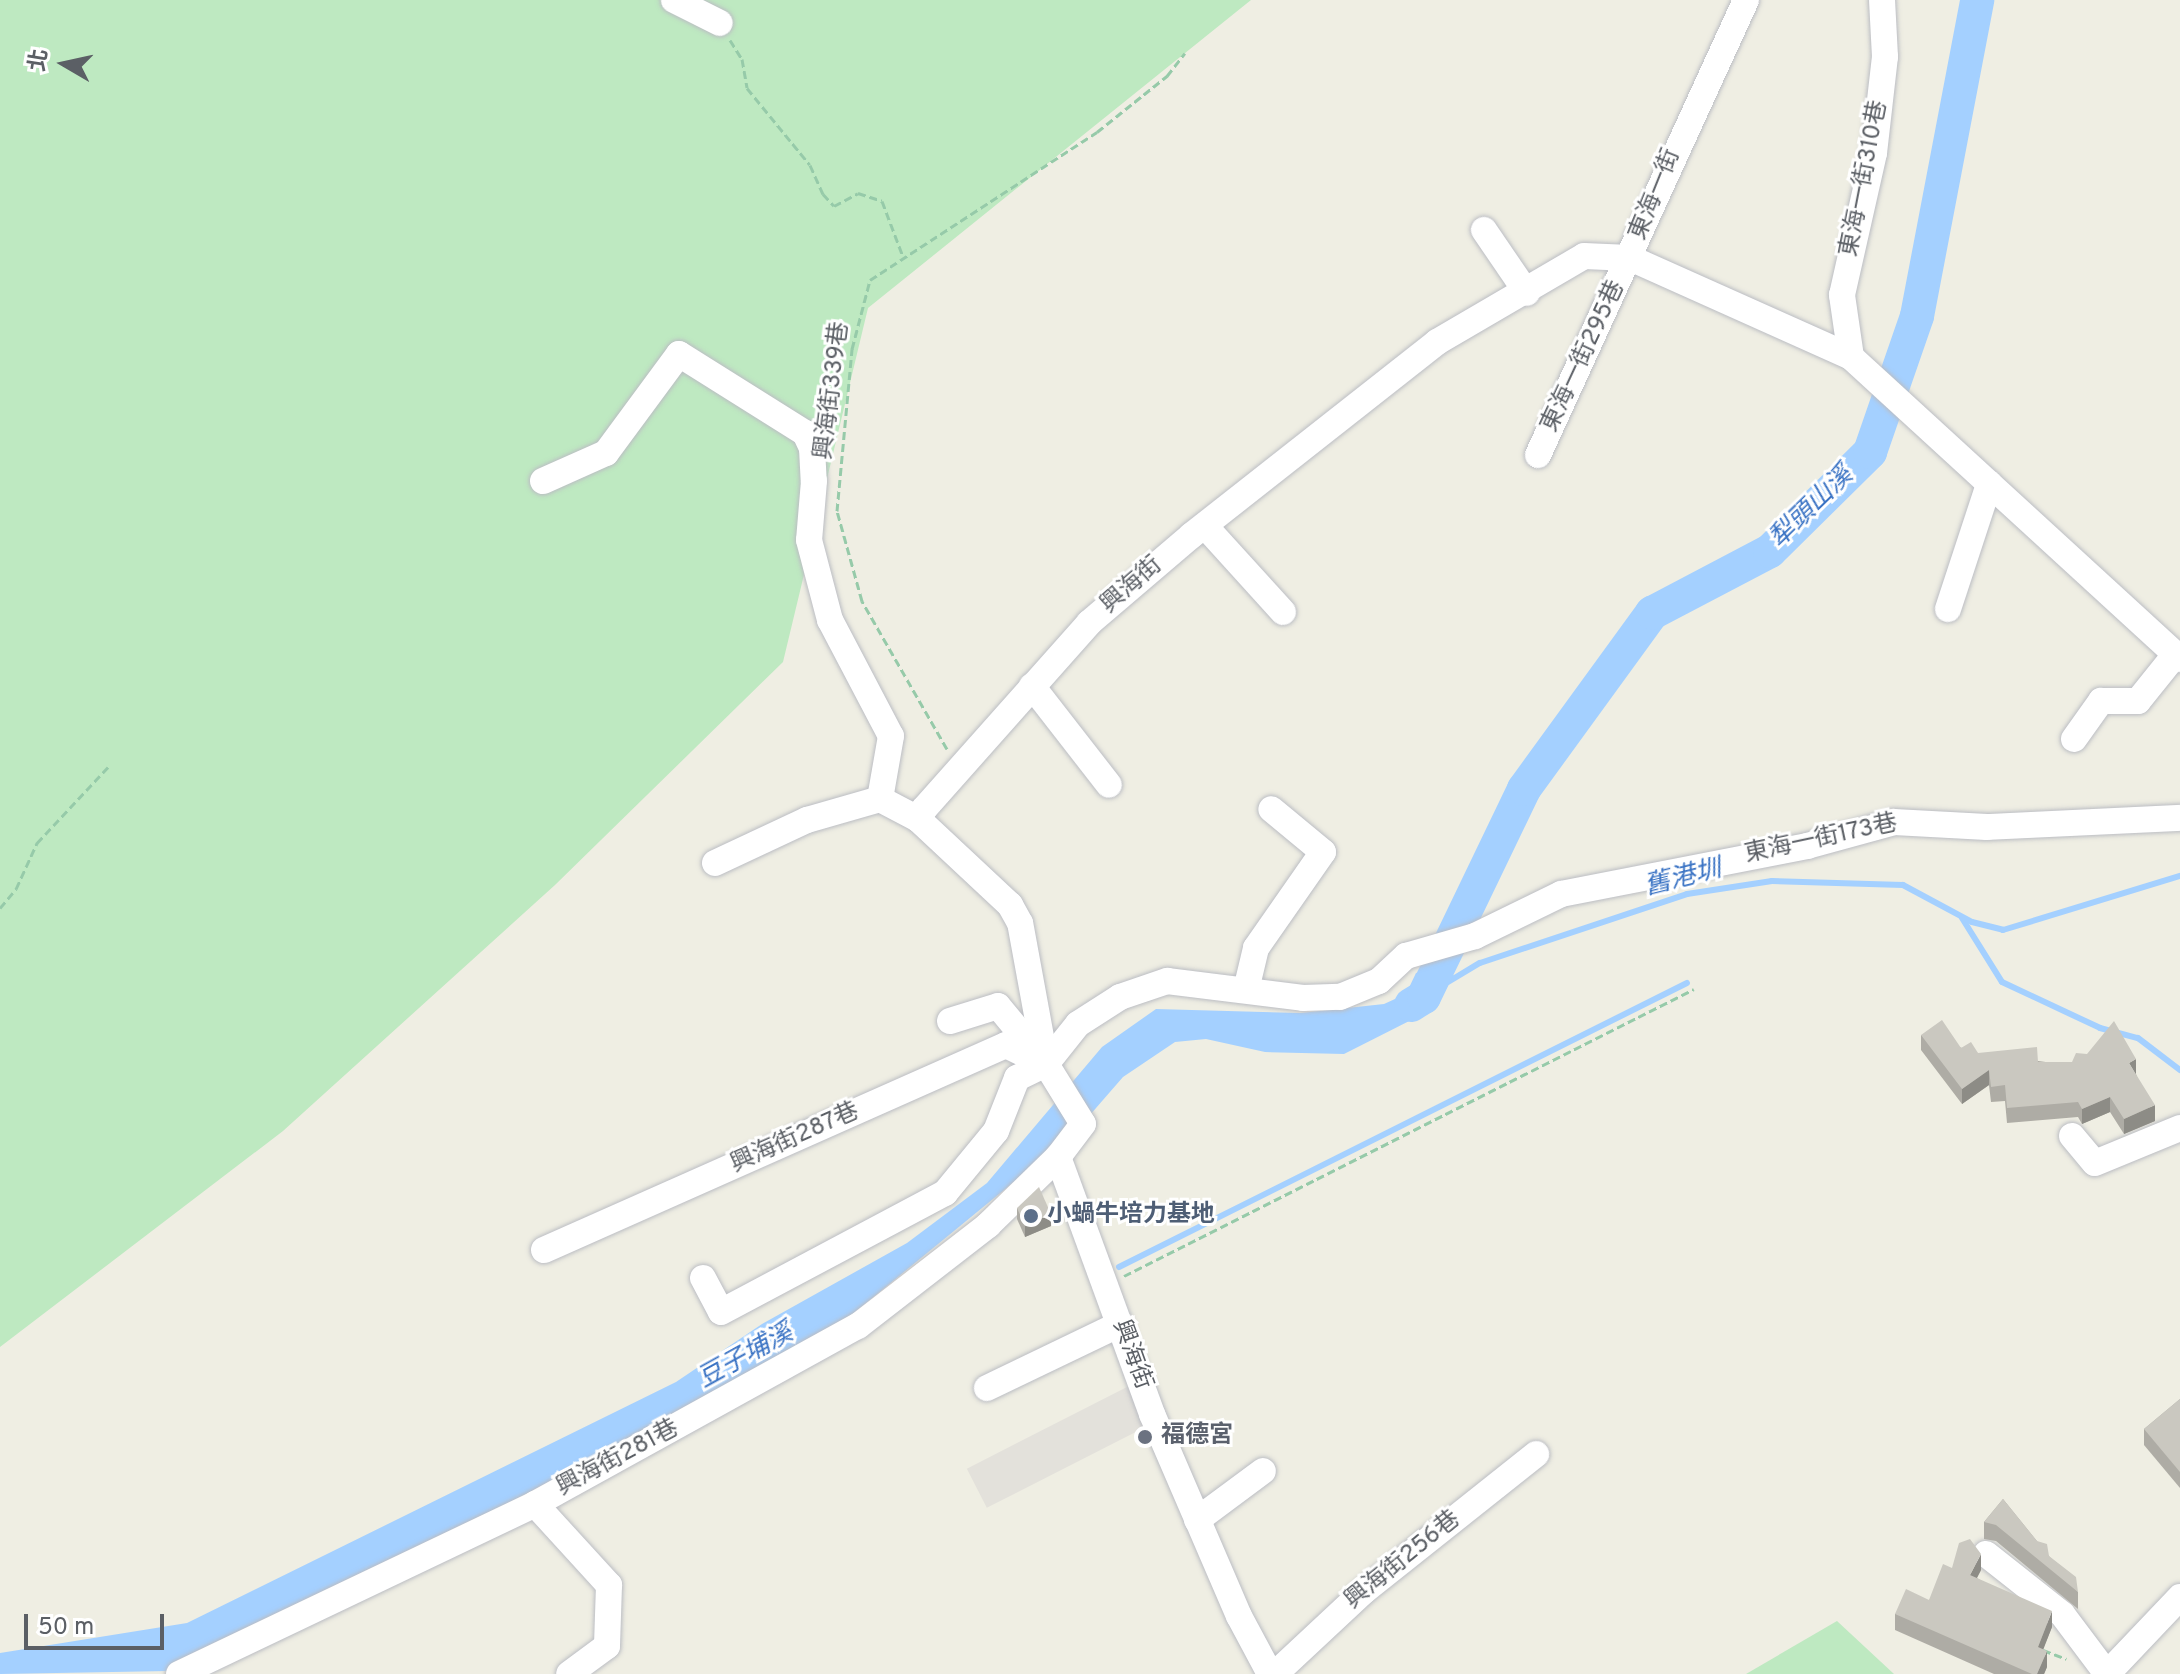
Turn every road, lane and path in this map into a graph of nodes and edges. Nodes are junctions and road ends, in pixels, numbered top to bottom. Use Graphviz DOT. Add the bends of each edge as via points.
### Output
graph roads {
  1 [pos="674,0"];
  2 [pos="1746,0"];
  3 [pos="1882,0"];
  4 [pos="720,23"];
  5 [pos="1185,53"];
  6 [pos="1484,230"];
  7 [pos="902,256"];
  8 [pos="1630,258"];
  9 [pos="1527,293"];
  10 [pos="1851,357"];
  11 [pos="1538,455"];
  12 [pos="543,481"];
  13 [pos="1989,484"];
  14 [pos="1205,526"];
  15 [pos="1948,609"];
  16 [pos="1283,612"];
  17 [pos="2178,657"];
  18 [pos="1032,686"];
  19 [pos="2074,739"];
  20 [pos="108,767"];
  21 [pos="959,773"];
  22 [pos="1109,785"];
  23 [pos="880,799"];
  24 [pos="1271,809"];
  25 [pos="2180,818"];
  26 [pos="918,819"];
  27 [pos="715,863"];
  28 [pos="0,908"];
  29 [pos="1694,989"];
  30 [pos="1246,990"];
  31 [pos="950,1021"];
  32 [pos="1046,1064"];
  33 [pos="2180,1128"];
  34 [pos="2072,1136"];
  35 [pos="1058,1157"];
  36 [pos="544,1250"];
  37 [pos="703,1278"];
  38 [pos="1106,1285"];
  39 [pos="1120,1324"];
  40 [pos="987,1388"];
  41 [pos="1536,1454"];
  42 [pos="1263,1471"];
  43 [pos="535,1504"];
  44 [pos="1197,1520"];
  45 [pos="1986,1554"];
  46 [pos="2180,1597"];
  47 [pos="2037,1648"];
  48 [pos="179,1674"];
  49 [pos="569,1674"];
  50 [pos="1272,1674"];
  51 [pos="2107,1674"];
  1 -- 4 [label="street"];
  2 -- 8 [label="street, 東海一街" via="1670,159"];
  3 -- 10 [label="street, 東海一街310巷" via="1885,57 1874,153 1842,295"];
  4 -- 7 [label="path" via="742,59 747,88 810,165 823,194 834,206 858,193 882,201"];
  5 -- 7 [label="path, 興海街339巷" via="1167,76 1097,132"];
  6 -- 9 [label="street"];
  7 -- 21 [label="path, 興海街339巷" via="870,280 852,349 837,511 862,601"];
  8 -- 9 [label="street, 興海街" via="1584,256"];
  8 -- 10 [label="street, 東海一街"];
  8 -- 11 [label="street, 東海一街295巷"];
  9 -- 14 [label="street, 興海街" via="1437,342"];
  10 -- 13 [label="street, 東海一街"];
  12 -- 23 [label="street" via="606,453 679,354 805,433 812,448 814,481 809,540 830,620 891,736"];
  13 -- 15 [label="street"];
  13 -- 17 [label="street"];
  14 -- 16 [label="street"];
  14 -- 18 [label="street, 興海街" via="1089,623"];
  17 -- 19 [label="street" via="2138,701 2101,701"];
  18 -- 21 [label="street, 興海街"];
  18 -- 22 [label="street"];
  20 -- 28 [label="path" via="37,843 16,889"];
  21 -- 26 [label="street, 興海街"];
  23 -- 26 [label="street"];
  23 -- 27 [label="street" via="807,820"];
  24 -- 30 [label="street" via="1323,852 1256,948"];
  25 -- 30 [label="street, 東海一街173巷" via="1987,827 1894,822 1807,846 1561,894 1475,936 1406,956 1379,981 1340,997"];
  26 -- 32 [label="street" via="1010,905 1020,923"];
  29 -- 38 [label="path"];
  30 -- 32 [label="street" via="1167,981 1120,997 1078,1024"];
  31 -- 32 [label="street" via="998,1006"];
  32 -- 35 [label="street" via="1083,1124"];
  32 -- 36 [label="street, 興海街287巷" via="1006,1045"];
  32 -- 37 [label="street" via="1010,1087 1007,1111 996,1131 945,1193 721,1312"];
  33 -- 34 [label="street" via="2095,1163"];
  35 -- 38 [label="street, 興海街"];
  35 -- 43 [label="street, 興海街281巷" via="988,1225 858,1326"];
  38 -- 39 [label="street, 興海街"];
  39 -- 40 [label="street"];
  39 -- 44 [label="street, 興海街"];
  41 -- 50 [label="street, 興海街256巷" via="1364,1591"];
  42 -- 44 [label="street"];
  43 -- 48 [label="street, 興海街281巷"];
  43 -- 49 [label="street" via="609,1585 607,1646"];
  44 -- 50 [label="street, 興海街"];
  45 -- 51 [label="street" via="2062,1614"];
  46 -- 51 [label="street"];
  47 -- 51 [label="path"];
}
